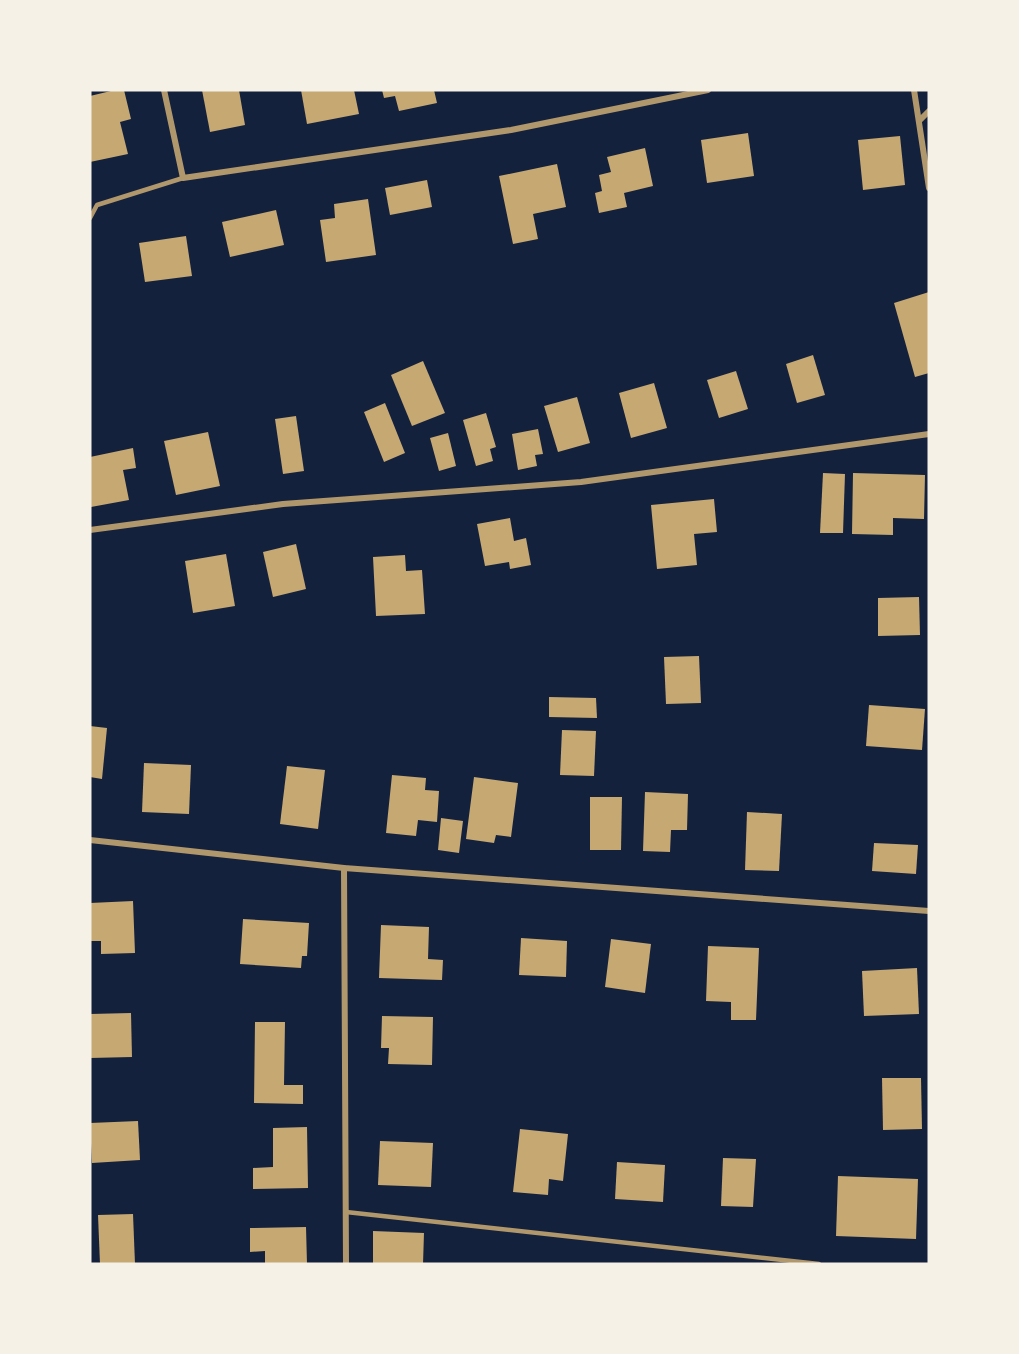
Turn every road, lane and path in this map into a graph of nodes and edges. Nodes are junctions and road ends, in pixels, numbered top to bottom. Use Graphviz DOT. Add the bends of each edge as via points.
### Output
graph roads {
  1 [pos="164,90"];
  2 [pos="708,90"];
  3 [pos="914,90"];
  4 [pos="929,111"];
  5 [pos="920,120"];
  6 [pos="183,178"];
  7 [pos="929,188"];
  8 [pos="90,218"];
  9 [pos="929,434"];
  10 [pos="90,530"];
  11 [pos="90,840"];
  12 [pos="344,868"];
  13 [pos="929,911"];
  14 [pos="346,1212"];
  15 [pos="346,1264"];
  16 [pos="819,1264"];
  1 -- 6 [label="street"];
  2 -- 6 [label="street" via="511,130"];
  3 -- 5 [label="street"];
  4 -- 5 [label="street"];
  5 -- 7 [label="street"];
  6 -- 8 [label="lane" via="97,205"];
  9 -- 10 [label="street" via="581,482 282,504"];
  11 -- 12 [label="street"];
  12 -- 13 [label="street"];
  12 -- 14 [label="street"];
  14 -- 15 [label="street"];
  14 -- 16 [label="lane"];
}
